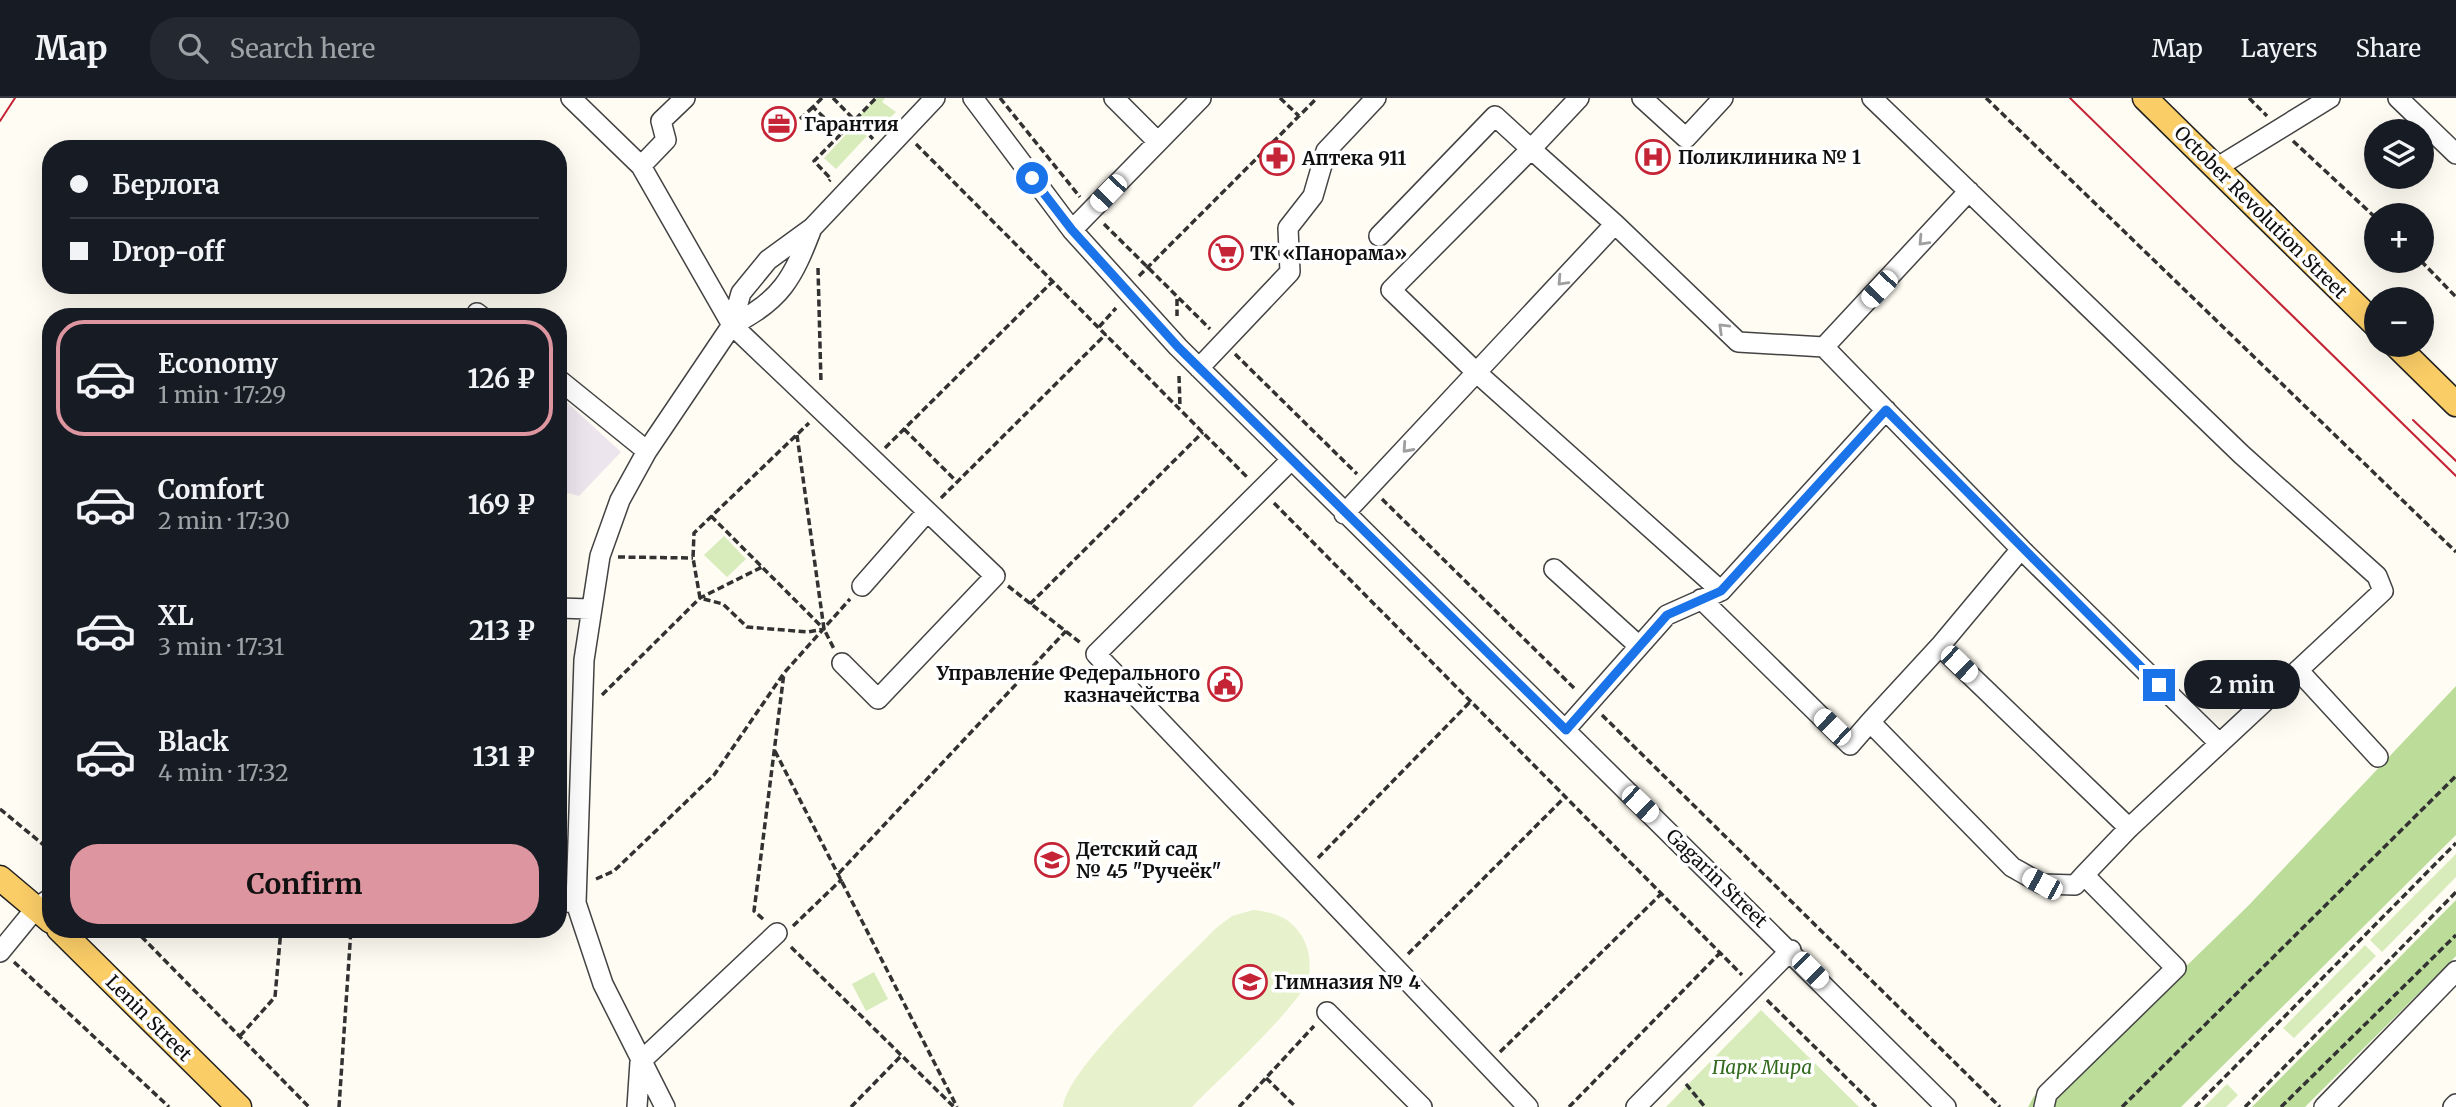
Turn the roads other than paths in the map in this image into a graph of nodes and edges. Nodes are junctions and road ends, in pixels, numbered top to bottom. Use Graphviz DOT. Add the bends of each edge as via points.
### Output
graph roads {
  1 [pos="571,98"];
  2 [pos="685,98"];
  3 [pos="935,98"];
  4 [pos="973,98"];
  5 [pos="1114,98"];
  6 [pos="1201,98"];
  7 [pos="1376,98"];
  8 [pos="1579,98"];
  9 [pos="1642,98"];
  10 [pos="1723,98"];
  11 [pos="1872,98"];
  12 [pos="2145,98"];
  13 [pos="2330,98"];
  14 [pos="2398,98"];
  15 [pos="1158,142"];
  16 [pos="1531,149"];
  17 [pos="2456,155"];
  18 [pos="641,166"];
  19 [pos="2216,168"];
  20 [pos="1969,191"];
  21 [pos="1615,224"];
  22 [pos="812,229"];
  23 [pos="1072,230"];
  24 [pos="1379,236"];
  25 [pos="2364,314"];
  26 [pos="732,325"];
  27 [pos="1824,347"];
  28 [pos="2408,357"];
  29 [pos="1199,368"];
  30 [pos="1477,373"];
  31 [pos="567,386"];
  32 [pos="2456,404"];
  33 [pos="1886,410"];
  34 [pos="647,452"];
  35 [pos="1290,461"];
  36 [pos="927,512"];
  37 [pos="1344,514"];
  38 [pos="2021,549"];
  39 [pos="1554,569"];
  40 [pos="862,586"];
  41 [pos="1721,591"];
  42 [pos="1701,599"];
  43 [pos="567,608"];
  44 [pos="590,609"];
  45 [pos="1639,646"];
  46 [pos="1940,646"];
  47 [pos="842,663"];
  48 [pos="2298,670"];
  49 [pos="1870,722"];
  50 [pos="1566,730"];
  51 [pos="2219,743"];
  52 [pos="2378,757"];
  53 [pos="2129,828"];
  54 [pos="2084,875"];
  55 [pos="0,878"];
  56 [pos="570,897"];
  57 [pos="42,906"];
  58 [pos="42,913"];
  59 [pos="779,935"];
  60 [pos="69,938"];
  61 [pos="1791,950"];
  62 [pos="1,951"];
  63 [pos="2456,971"];
  64 [pos="1327,1012"];
  65 [pos="640,1062"];
  66 [pos="239,1107"];
  67 [pos="637,1107"];
  68 [pos="665,1107"];
  69 [pos="1422,1107"];
  70 [pos="1528,1107"];
  71 [pos="1636,1107"];
  72 [pos="1946,1107"];
  73 [pos="2044,1107"];
  74 [pos="2324,1107"];
  1 -- 18 [label="street"];
  2 -- 18 [label="street" via="661,121 666,140"];
  3 -- 22 [label="street"];
  4 -- 23 [label="street, Gagarin Street"];
  5 -- 15 [label="street"];
  6 -- 15 [label="street"];
  7 -- 29 [label="street" via="1325,151 1313,196 1288,228 1290,272"];
  8 -- 16 [label="street"];
  9 -- 10 [label="street" via="1686,138"];
  11 -- 20 [label="street"];
  12 -- 19 [label="main road, October Revolution Street"];
  13 -- 19 [label="street"];
  14 -- 17 [label="street"];
  15 -- 23 [label="street"];
  16 -- 21 [label="street"];
  16 -- 24 [label="street" via="1495,116"];
  16 -- 30 [label="street" via="1391,290"];
  18 -- 26 [label="street"];
  19 -- 25 [label="main road, October Revolution Street"];
  20 -- 27 [label="street, one-way"];
  20 -- 48 [label="street" via="2241,454 2378,576 2384,591"];
  27 -- 21 [label="street, one-way" via="1738,342"];
  21 -- 30 [label="street, one-way"];
  22 -- 26 [label="street" via="768,260 754,276 741,293"];
  22 -- 26 [label="street" via="795,272 762,310"];
  23 -- 29 [label="street, Gagarin Street"];
  26 -- 34 [label="street"];
  26 -- 36 [label="street"];
  27 -- 33 [label="street"];
  28 -- 32 [label="main road"];
  29 -- 35 [label="street, Gagarin Street"];
  30 -- 37 [label="street, one-way"];
  30 -- 41 [label="street"];
  31 -- 34 [label="street"];
  33 -- 38 [label="street"];
  33 -- 41 [label="street"];
  34 -- 44 [label="street" via="620,500 600,556"];
  35 -- 37 [label="street, Gagarin Street"];
  35 -- 70 [label="street" via="1096,654"];
  36 -- 40 [label="street"];
  36 -- 47 [label="street" via="995,576 878,699"];
  37 -- 50 [label="street, Gagarin Street"];
  38 -- 46 [label="street"];
  38 -- 51 [label="street"];
  39 -- 45 [label="street"];
  41 -- 42 [label="street"];
  42 -- 45 [label="street" via="1667,615"];
  42 -- 49 [label="street" via="1850,745"];
  43 -- 44 [label="street"];
  44 -- 56 [label="street"];
  45 -- 50 [label="street"];
  46 -- 49 [label="street"];
  46 -- 53 [label="street"];
  48 -- 51 [label="street"];
  48 -- 52 [label="street"];
  49 -- 54 [label="street" via="2012,867 2042,884 2075,885"];
  50 -- 61 [label="street, Gagarin Street"];
  51 -- 53 [label="street"];
  53 -- 54 [label="street"];
  54 -- 73 [label="street" via="2176,968 2047,1094"];
  55 -- 57 [label="main road"];
  56 -- 65 [label="street" via="603,984"];
  58 -- 62 [label="street"];
  59 -- 65 [label="street"];
  60 -- 66 [label="main road, Lenin Street"];
  61 -- 71 [label="street" via="1760,993"];
  61 -- 72 [label="street, Gagarin Street"];
  63 -- 74 [label="street"];
  64 -- 69 [label="street"];
  65 -- 67 [label="street"];
  65 -- 68 [label="street"];
}
